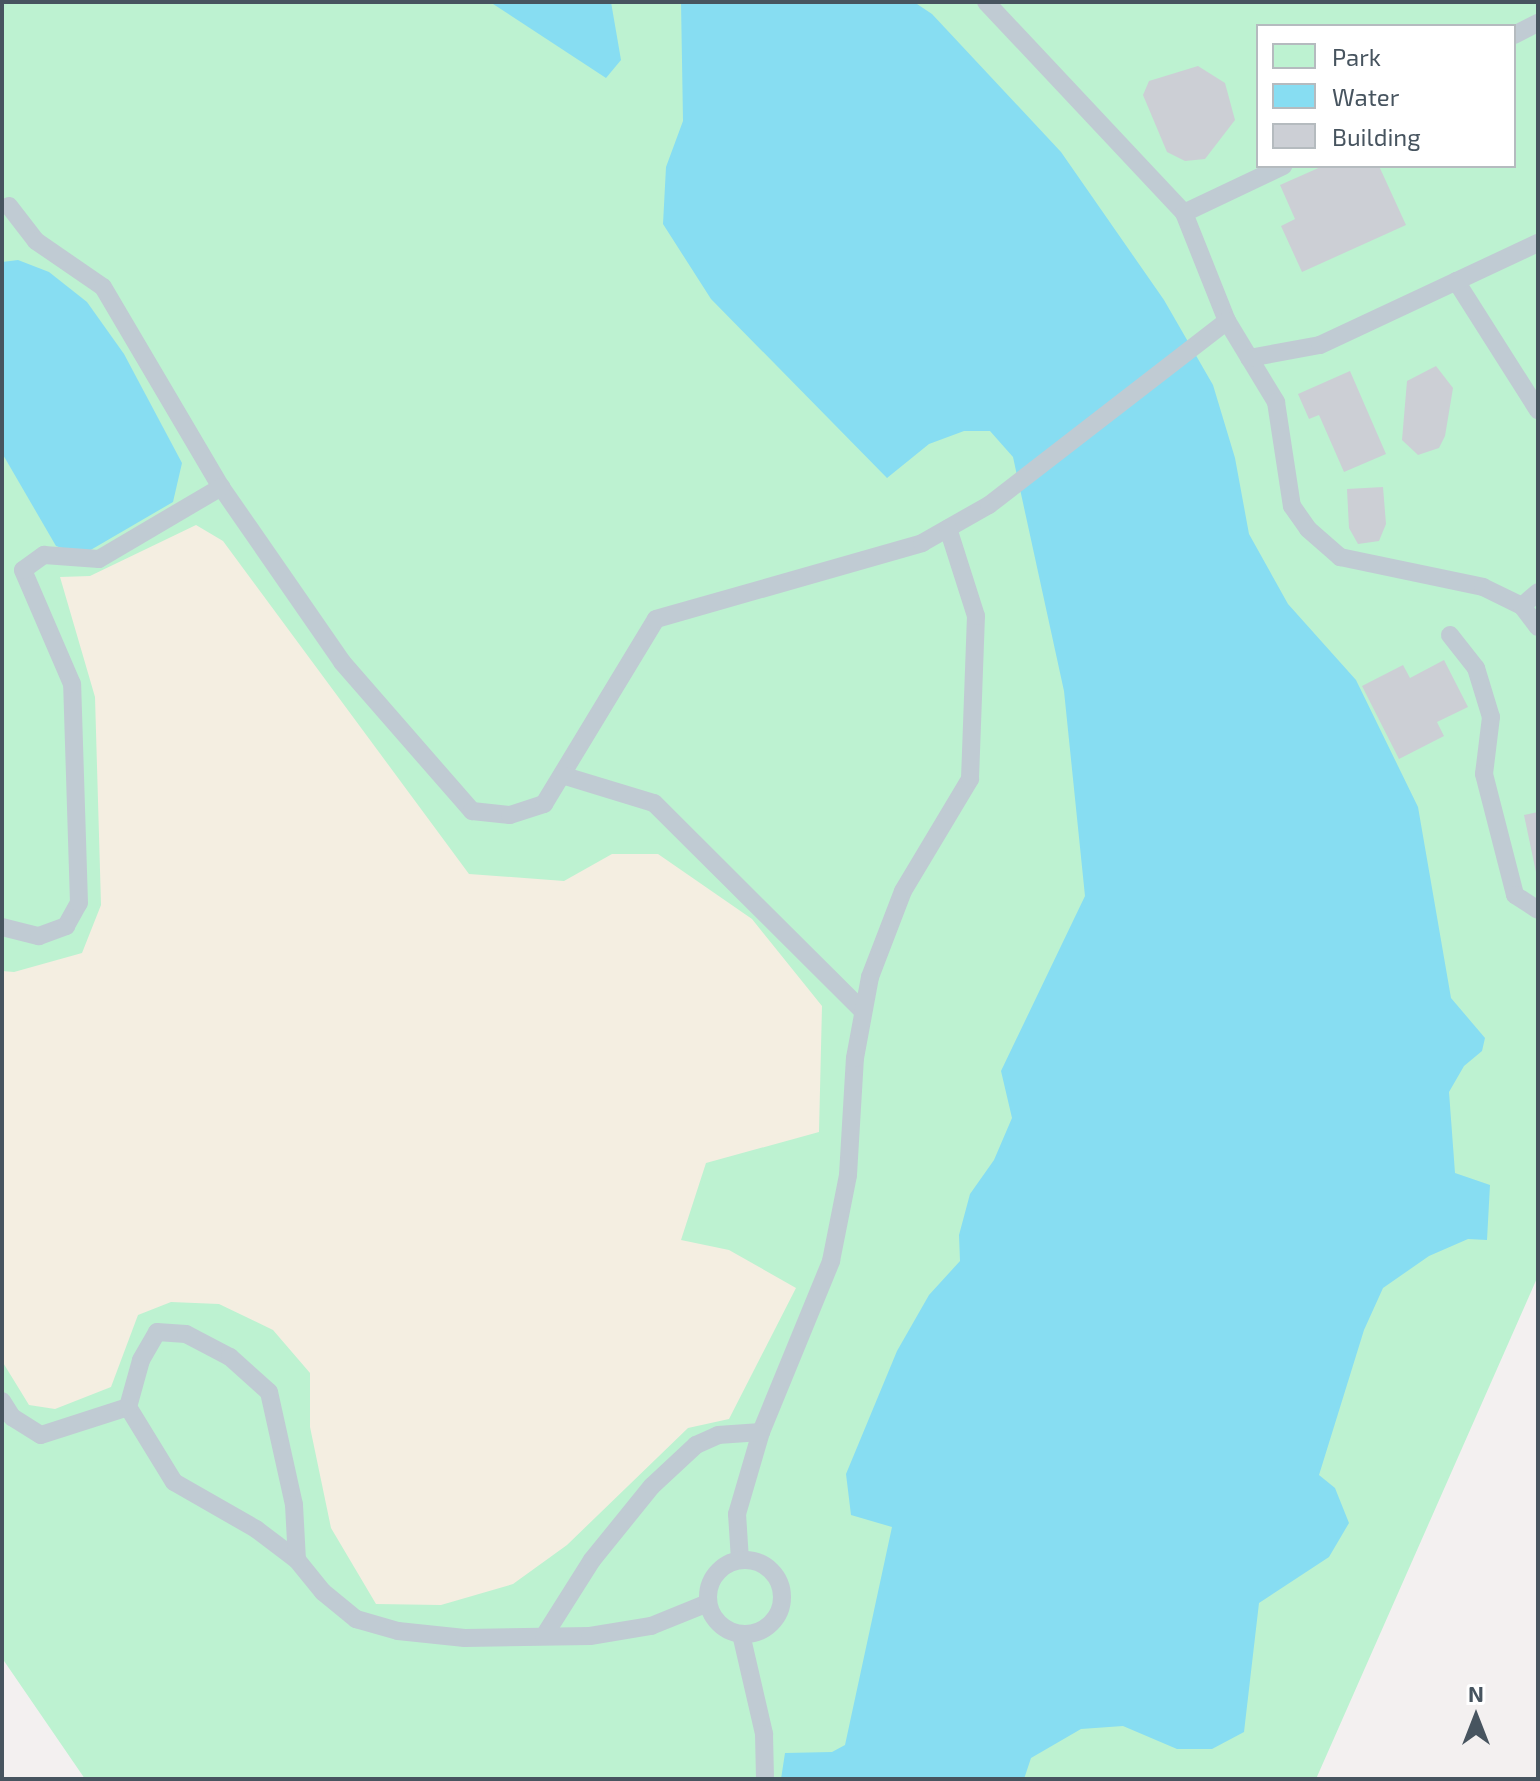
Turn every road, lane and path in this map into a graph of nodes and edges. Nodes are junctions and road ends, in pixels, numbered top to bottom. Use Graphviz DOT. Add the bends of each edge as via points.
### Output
graph roads {
  1 [pos="986,2"];
  2 [pos="1538,23"];
  3 [pos="1516,34"];
  4 [pos="1279,168"];
  5 [pos="9,206"];
  6 [pos="1184,213"];
  7 [pos="1538,243"];
  8 [pos="1456,281"];
  9 [pos="1227,321"];
  10 [pos="1249,358"];
  11 [pos="1538,410"];
  12 [pos="221,487"];
  13 [pos="948,528"];
  14 [pos="1538,592"];
  15 [pos="1522,606"];
  16 [pos="1538,627"];
  17 [pos="1450,635"];
  18 [pos="565,776"];
  19 [pos="1538,910"];
  20 [pos="2,927"];
  21 [pos="863,1011"];
  22 [pos="2,1401"];
  23 [pos="128,1407"];
  24 [pos="761,1432"];
  25 [pos="297,1560"];
  26 [pos="740,1560"];
  27 [pos="708,1603"];
  28 [pos="741,1634"];
  29 [pos="544,1636"];
  30 [pos="765,1779"];
  1 -- 6 [label="lane"];
  2 -- 3 [label="lane"];
  4 -- 6 [label="lane"];
  5 -- 12 [label="lane" via="36,241 103,287"];
  6 -- 9 [label="lane"];
  7 -- 8 [label="lane"];
  8 -- 10 [label="lane" via="1320,345"];
  8 -- 11 [label="lane"];
  9 -- 10 [label="lane"];
  9 -- 13 [label="lane" via="989,505"];
  10 -- 15 [label="lane" via="1276,402 1292,506 1308,529 1340,557 1483,587"];
  12 -- 18 [label="lane" via="342,662 472,811 510,815 544,804"];
  12 -- 20 [label="lane" via="99,559 44,555 23,570 72,684 79,903 66,926 39,936"];
  13 -- 18 [label="lane" via="922,543 656,619"];
  13 -- 21 [label="lane" via="976,616 970,779 884,930"];
  14 -- 15 [label="lane"];
  15 -- 16 [label="lane"];
  17 -- 19 [label="lane" via="1476,668 1491,717 1484,774 1515,895"];
  18 -- 21 [label="lane" via="654,803"];
  21 -- 24 [label="lane" via="848,1175 831,1261"];
  22 -- 23 [label="lane" via="12,1417 41,1435"];
  23 -- 25 [label="lane" via="174,1482 256,1529"];
  23 -- 25 [label="lane" via="141,1360 157,1332 186,1334 230,1357 269,1392 294,1505"];
  24 -- 26 [label="lane" via="737,1514"];
  24 -- 29 [label="lane" via="718,1435 696,1445 652,1486 592,1560"];
  25 -- 29 [label="lane" via="323,1592 356,1619 411,1633"];
  26 -- 27 [label="lane" via="711,1579"];
  26 -- 28 [label="lane" via="765,1565 782,1597 765,1628"];
  27 -- 28 [label="lane" via="719,1624"];
  27 -- 29 [label="lane" via="651,1626"];
  28 -- 30 [label="lane" via="764,1734"];
}
